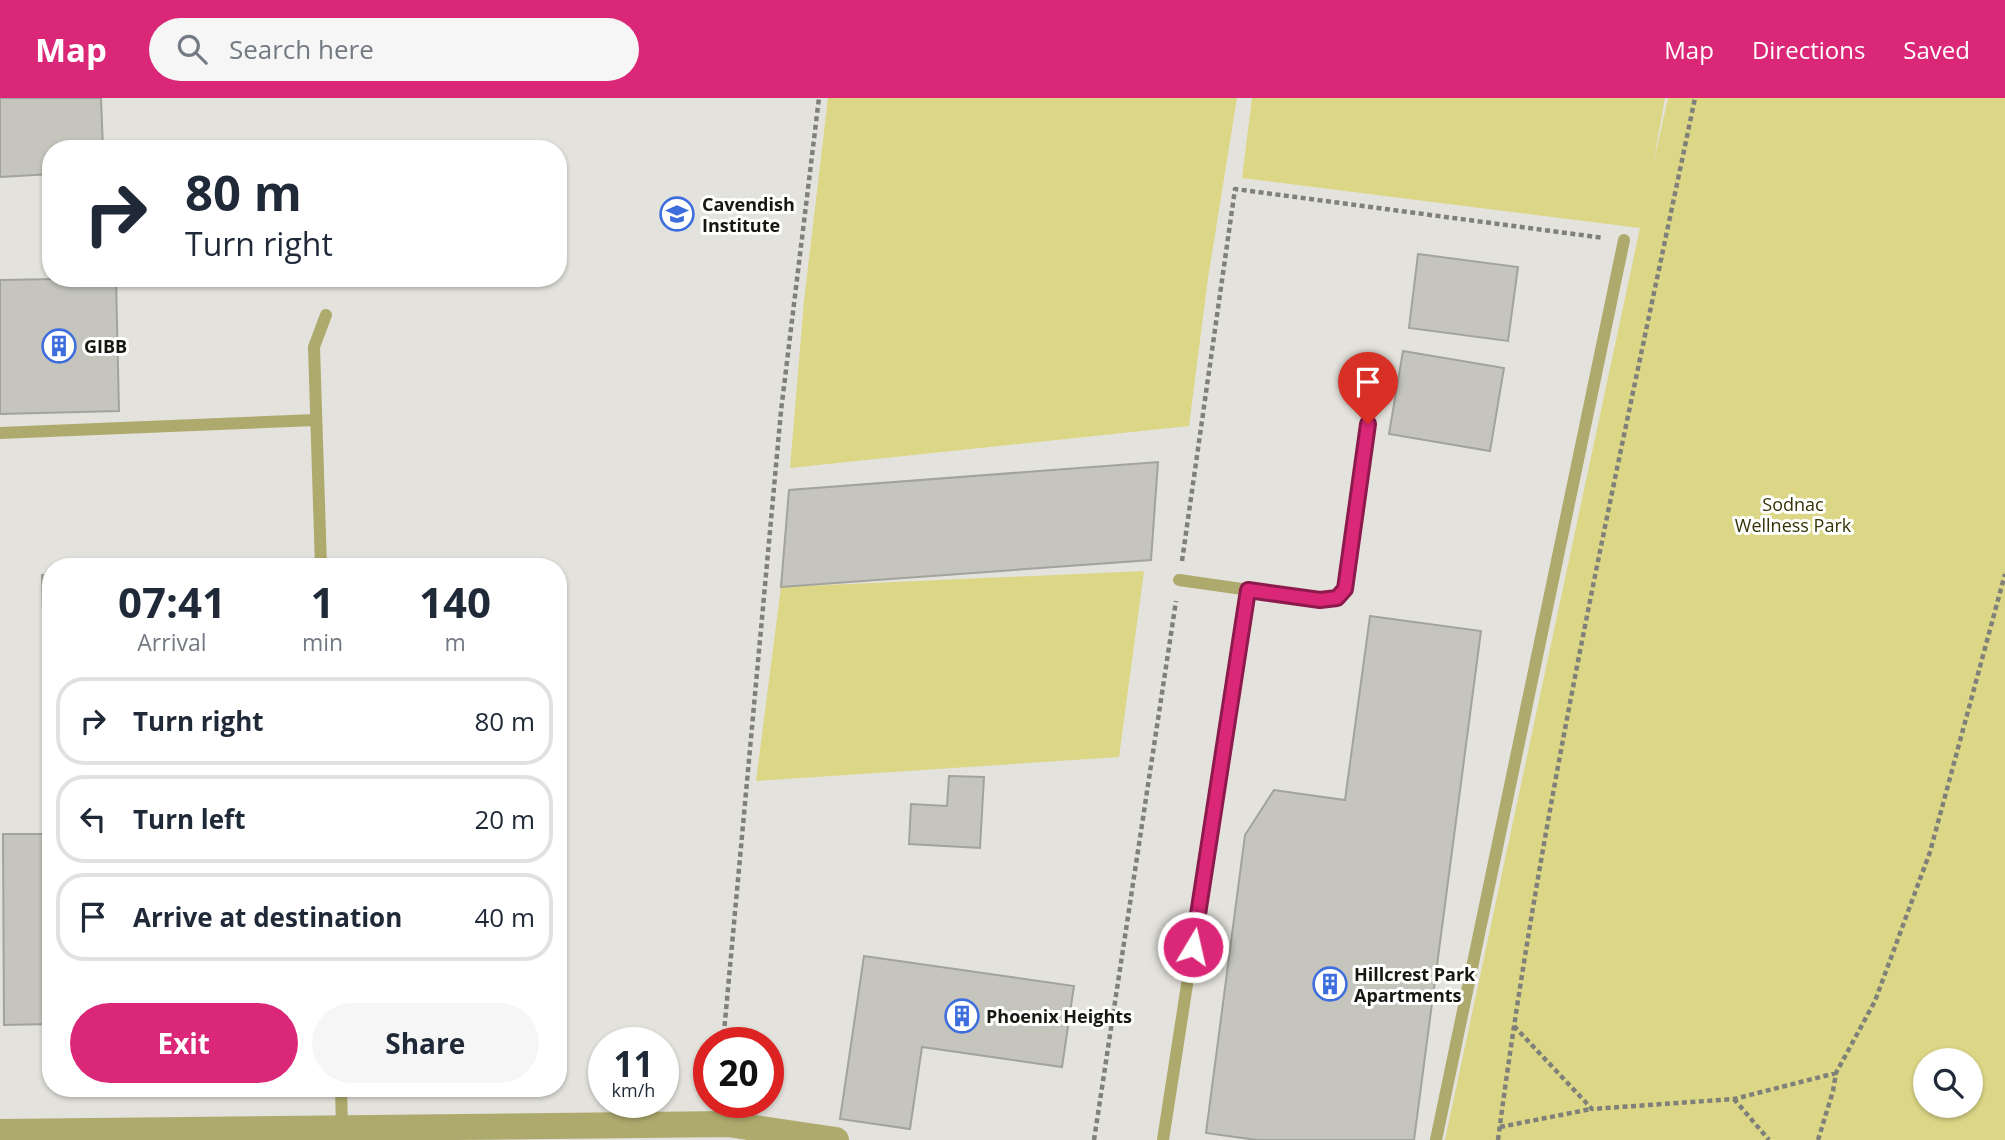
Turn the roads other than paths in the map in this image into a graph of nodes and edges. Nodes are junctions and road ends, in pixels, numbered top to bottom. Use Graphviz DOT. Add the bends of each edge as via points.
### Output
graph roads {
  1 [pos="1624,240"];
  2 [pos="326,315"];
  3 [pos="315,420"];
  4 [pos="1368,424"];
  5 [pos="0,433"];
  6 [pos="321,558"];
  7 [pos="1179,579"];
  8 [pos="1248,590"];
  9 [pos="341,1097"];
  10 [pos="342,1128"];
  11 [pos="0,1132"];
  12 [pos="574,1133"];
  13 [pos="836,1140"];
  14 [pos="1163,1140"];
  15 [pos="1436,1140"];
  1 -- 15 [label="lane"];
  2 -- 3 [label="lane" via="314,347"];
  3 -- 5 [label="lane"];
  3 -- 6 [label="lane"];
  4 -- 8 [label="lane" via="1345,589 1337,598 1320,600"];
  7 -- 8 [label="lane"];
  8 -- 14 [label="lane"];
  9 -- 10 [label="lane"];
  10 -- 11 [label="street"];
  10 -- 12 [label="street"];
  12 -- 13 [label="street" via="728,1124"];
}
